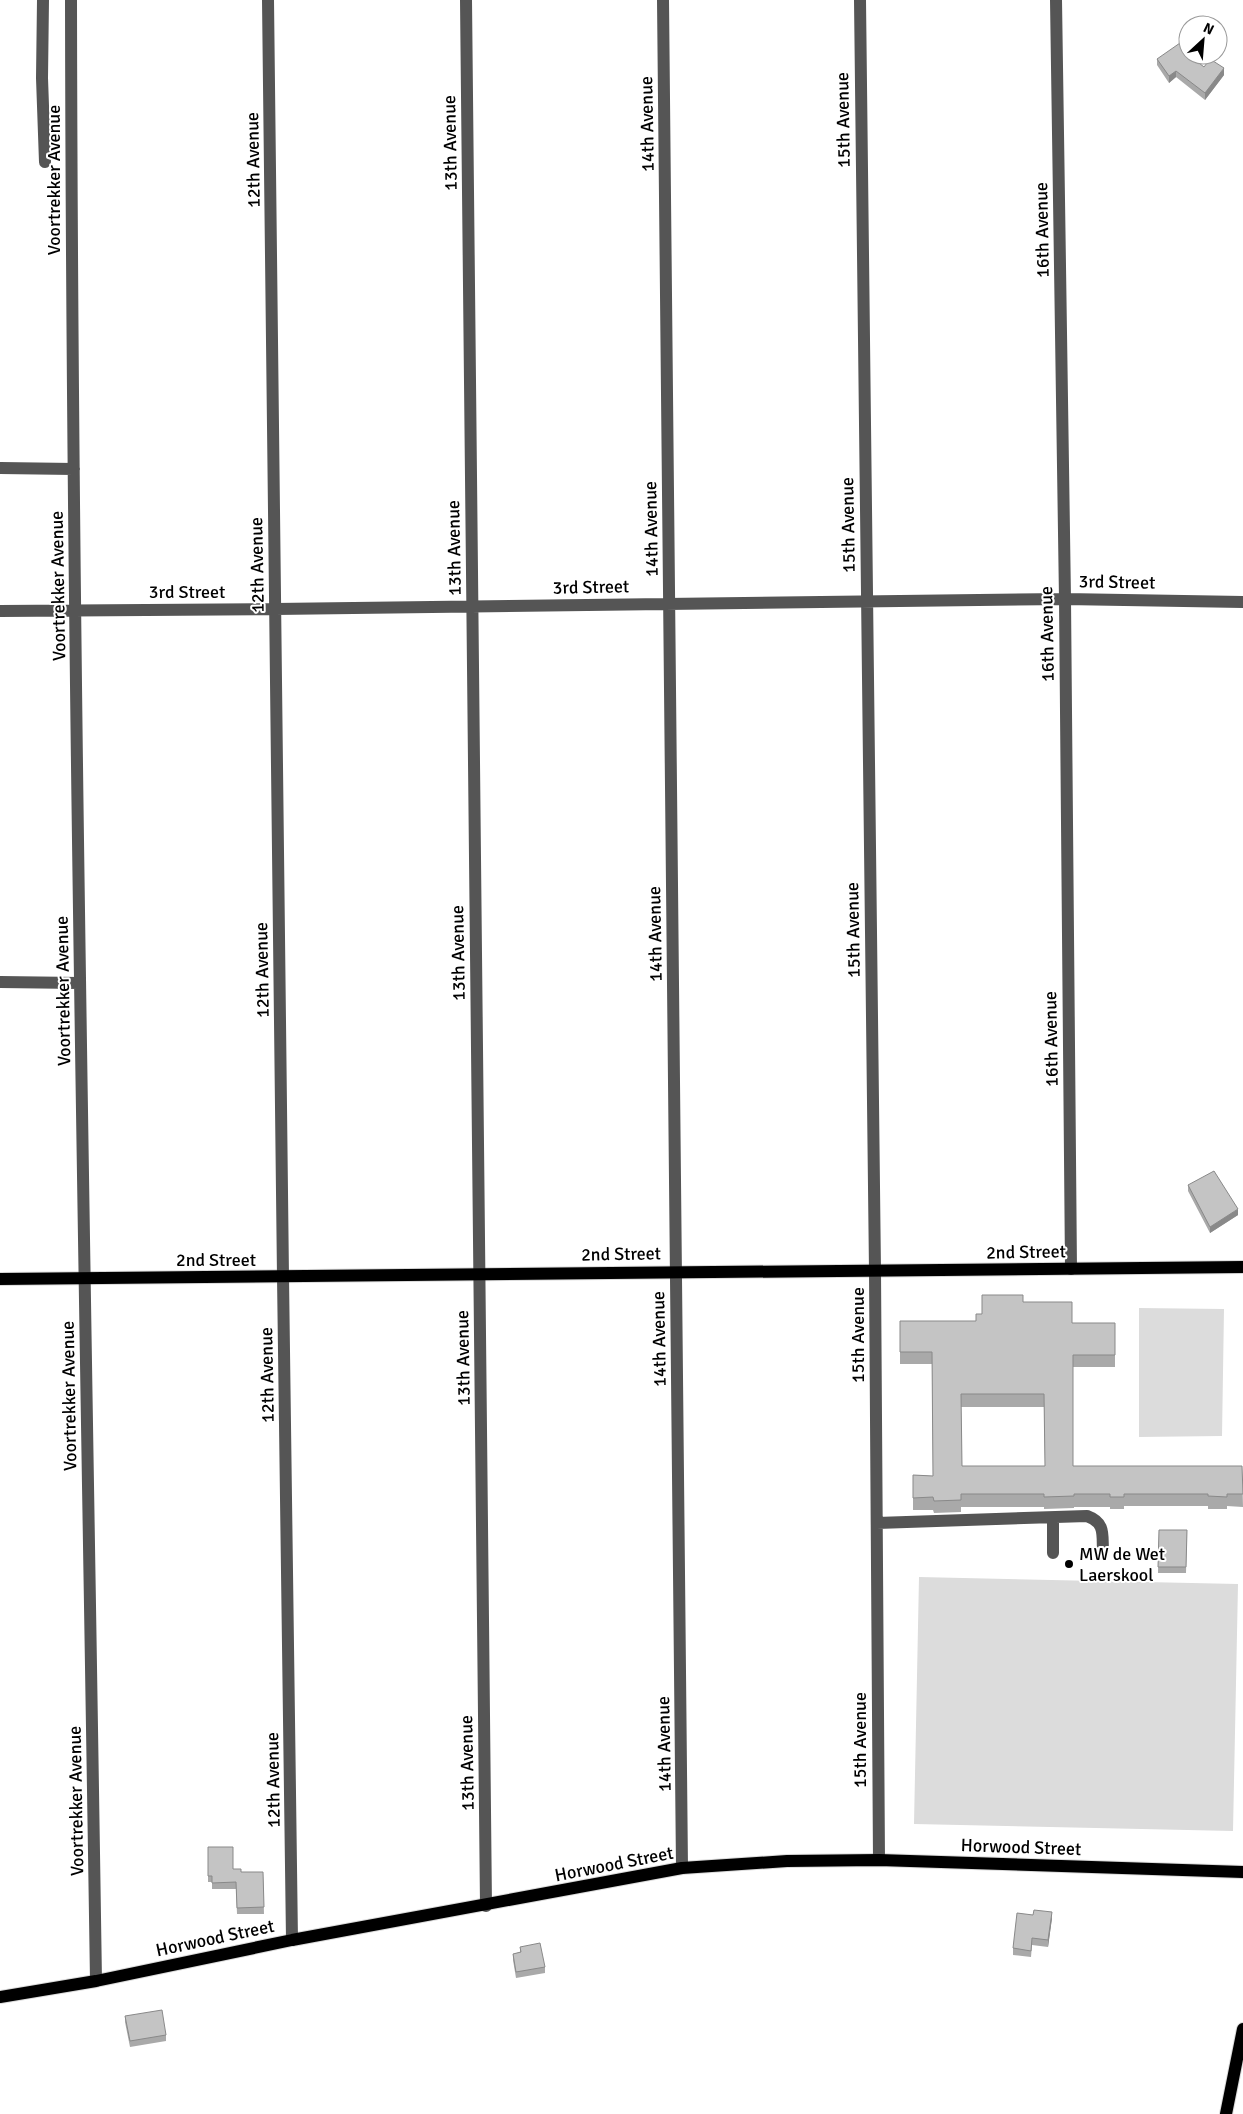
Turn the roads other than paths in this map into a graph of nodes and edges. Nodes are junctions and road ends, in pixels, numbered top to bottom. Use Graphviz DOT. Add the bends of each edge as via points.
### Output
graph roads {
  1 [pos="43,0"];
  2 [pos="71,0"];
  3 [pos="268,0"];
  4 [pos="466,0"];
  5 [pos="663,0"];
  6 [pos="860,0"];
  7 [pos="1056,0"];
  8 [pos="45,162"];
  9 [pos="0,468"];
  10 [pos="74,469"];
  11 [pos="1065,599"];
  12 [pos="866,601"];
  13 [pos="1243,602"];
  14 [pos="669,603"];
  15 [pos="472,606"];
  16 [pos="275,609"];
  17 [pos="76,610"];
  18 [pos="0,611"];
  19 [pos="0,982"];
  20 [pos="79,983"];
  21 [pos="1243,1267"];
  22 [pos="1071,1269"];
  23 [pos="676,1271"];
  24 [pos="875,1271"];
  25 [pos="480,1274"];
  26 [pos="283,1277"];
  27 [pos="85,1278"];
  28 [pos="0,1279"];
  29 [pos="1053,1518"];
  30 [pos="877,1523"];
  31 [pos="1103,1552"];
  32 [pos="1053,1553"];
  33 [pos="879,1860"];
  34 [pos="682,1868"];
  35 [pos="1243,1872"];
  36 [pos="486,1906"];
  37 [pos="292,1940"];
  38 [pos="96,1981"];
  39 [pos="0,1998"];
  40 [pos="1243,2029"];
  41 [pos="1226,2114"];
  1 -- 8 [label="street"];
  2 -- 10 [label="street, Voortrekker Avenue"];
  3 -- 16 [label="street, 12th Avenue"];
  4 -- 15 [label="street, 13th Avenue"];
  5 -- 14 [label="street, 14th Avenue"];
  6 -- 12 [label="street, 15th Avenue"];
  7 -- 11 [label="street, 16th Avenue"];
  9 -- 10 [label="street"];
  10 -- 17 [label="street, Voortrekker Avenue"];
  11 -- 12 [label="street, 3rd Street"];
  11 -- 13 [label="street, 3rd Street"];
  11 -- 22 [label="street, 16th Avenue"];
  12 -- 14 [label="street, 3rd Street"];
  12 -- 24 [label="street, 15th Avenue"];
  14 -- 15 [label="street, 3rd Street"];
  14 -- 23 [label="street, 14th Avenue"];
  15 -- 16 [label="street, 3rd Street"];
  15 -- 25 [label="street, 13th Avenue"];
  16 -- 17 [label="street, 3rd Street"];
  16 -- 26 [label="street, 12th Avenue"];
  17 -- 18 [label="street, 3rd Street"];
  17 -- 20 [label="street, Voortrekker Avenue"];
  19 -- 20 [label="street"];
  20 -- 27 [label="street, Voortrekker Avenue"];
  21 -- 22 [label="main road, 2nd Street"];
  22 -- 24 [label="main road, 2nd Street"];
  23 -- 24 [label="main road, 2nd Street"];
  23 -- 25 [label="main road, 2nd Street"];
  23 -- 34 [label="street, 14th Avenue"];
  24 -- 30 [label="street, 15th Avenue"];
  25 -- 26 [label="main road, 2nd Street"];
  25 -- 36 [label="street, 13th Avenue"];
  26 -- 27 [label="main road, 2nd Street"];
  26 -- 37 [label="street, 12th Avenue"];
  27 -- 28 [label="main road, 2nd Street"];
  27 -- 38 [label="street, Voortrekker Avenue"];
  29 -- 30 [label="street"];
  29 -- 31 [label="street" via="1078,1515 1096,1519 1102,1528"];
  29 -- 32 [label="street"];
  30 -- 33 [label="street, 15th Avenue"];
  33 -- 34 [label="main road, Horwood Street" via="787,1860"];
  33 -- 35 [label="main road, Horwood Street"];
  34 -- 36 [label="main road, Horwood Street"];
  36 -- 37 [label="main road, Horwood Street"];
  37 -- 38 [label="main road, Horwood Street"];
  38 -- 39 [label="main road, Horwood Street"];
  40 -- 41 [label="main road"];
}
